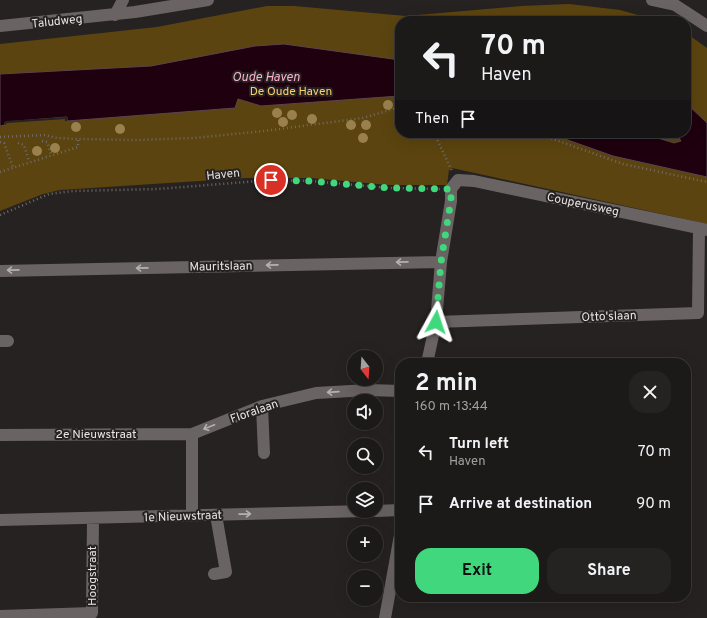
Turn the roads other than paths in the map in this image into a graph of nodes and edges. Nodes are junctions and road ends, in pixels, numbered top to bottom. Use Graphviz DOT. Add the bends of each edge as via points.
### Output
graph roads {
  1 [pos="123,0"];
  2 [pos="208,0"];
  3 [pos="652,0"];
  4 [pos="675,2"];
  5 [pos="159,4"];
  6 [pos="115,15"];
  7 [pos="0,26"];
  8 [pos="707,26"];
  9 [pos="703,229"];
  10 [pos="441,262"];
  11 [pos="0,271"];
  12 [pos="436,322"];
  13 [pos="428,358"];
  14 [pos="395,391"];
  15 [pos="262,406"];
  16 [pos="192,434"];
  17 [pos="0,435"];
  18 [pos="264,453"];
  19 [pos="395,510"];
  20 [pos="383,511"];
  21 [pos="347,512"];
  22 [pos="192,515"];
  23 [pos="216,515"];
  24 [pos="93,519"];
  25 [pos="0,520"];
  26 [pos="395,563"];
  27 [pos="214,574"];
  28 [pos="0,616"];
  29 [pos="385,618"];
  1 -- 6 [label="street"];
  2 -- 5 [label="street, Taludweg"];
  3 -- 4 [label="street"];
  4 -- 8 [label="street"];
  5 -- 6 [label="street, Taludweg"];
  6 -- 7 [label="street, Taludweg"];
  9 -- 10 [label="street, Couperusweg" via="474,181 454,184"];
  9 -- 12 [label="street, Otto'slaan" via="698,313"];
  10 -- 11 [label="street, Mauritslaan, one-way"];
  10 -- 12 [label="street"];
  12 -- 13 [label="street"];
  14 -- 15 [label="street, Floralaan, one-way" via="316,393"];
  15 -- 16 [label="street, Floralaan, one-way"];
  15 -- 18 [label="street"];
  16 -- 17 [label="street, 2e Nieuwstraat"];
  16 -- 22 [label="street"];
  19 -- 20 [label="street"];
  23 -- 21 [label="street, 1e Nieuwstraat, one-way"];
  22 -- 23 [label="street, 1e Nieuwstraat"];
  22 -- 24 [label="street, 1e Nieuwstraat"];
  23 -- 27 [label="street" via="226,572"];
  24 -- 25 [label="street, 1e Nieuwstraat"];
  24 -- 28 [label="street, Hoogstraat" via="92,613"];
  26 -- 29 [label="street"];
}
